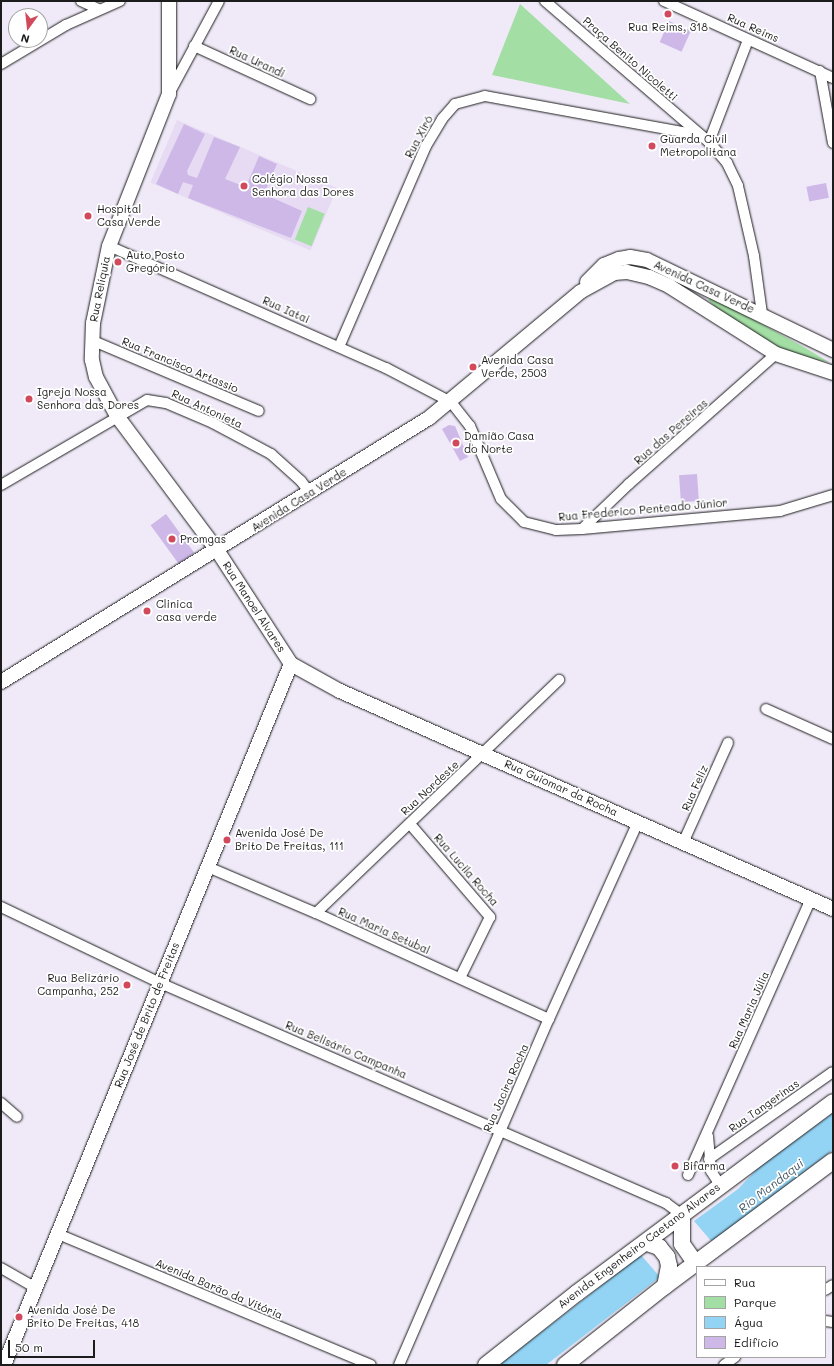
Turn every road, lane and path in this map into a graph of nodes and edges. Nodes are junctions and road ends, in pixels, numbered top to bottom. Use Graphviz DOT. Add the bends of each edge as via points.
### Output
graph roads {
  1 [pos="81,1"];
  2 [pos="169,1"];
  3 [pos="219,1"];
  4 [pos="545,1"];
  5 [pos="664,1"];
  6 [pos="114,2"];
  7 [pos="98,9"];
  8 [pos="748,40"];
  9 [pos="194,46"];
  10 [pos="1,64"];
  11 [pos="828,75"];
  12 [pos="169,94"];
  13 [pos="310,100"];
  14 [pos="700,135"];
  15 [pos="709,142"];
  16 [pos="833,143"];
  17 [pos="109,246"];
  18 [pos="580,292"];
  19 [pos="762,314"];
  20 [pos="91,340"];
  21 [pos="339,347"];
  22 [pos="833,350"];
  23 [pos="776,354"];
  24 [pos="833,373"];
  25 [pos="451,402"];
  26 [pos="259,411"];
  27 [pos="117,416"];
  28 [pos="1,485"];
  29 [pos="310,493"];
  30 [pos="833,495"];
  31 [pos="582,529"];
  32 [pos="217,550"];
  33 [pos="291,664"];
  34 [pos="559,680"];
  35 [pos="1,682"];
  36 [pos="766,709"];
  37 [pos="833,739"];
  38 [pos="728,743"];
  39 [pos="483,754"];
  40 [pos="638,822"];
  41 [pos="410,824"];
  42 [pos="684,843"];
  43 [pos="208,867"];
  44 [pos="811,898"];
  45 [pos="1,907"];
  46 [pos="833,909"];
  47 [pos="316,913"];
  48 [pos="460,978"];
  49 [pos="160,983"];
  50 [pos="549,1019"];
  51 [pos="833,1072"];
  52 [pos="833,1102"];
  53 [pos="1,1103"];
  54 [pos="17,1117"];
  55 [pos="500,1130"];
  56 [pos="708,1132"];
  57 [pos="709,1159"];
  58 [pos="833,1161"];
  59 [pos="688,1175"];
  60 [pos="720,1186"];
  61 [pos="682,1215"];
  62 [pos="58,1234"];
  63 [pos="647,1243"];
  64 [pos="698,1265"];
  65 [pos="696,1266"];
  66 [pos="1,1268"];
  67 [pos="665,1286"];
  68 [pos="36,1288"];
  69 [pos="733,1358"];
  70 [pos="4,1365"];
  71 [pos="371,1365"];
  72 [pos="399,1365"];
  73 [pos="486,1365"];
  74 [pos="565,1365"];
  75 [pos="724,1365"];
  1 -- 7 [label="street"];
  2 -- 12 [label="street, Rua Relíquia"];
  3 -- 9 [label="street"];
  4 -- 14 [label="street, Praça Benito Nicoletti"];
  5 -- 8 [label="street, Rua Reims"];
  6 -- 7 [label="street"];
  7 -- 10 [label="street"];
  8 -- 11 [label="street, Rua Reims"];
  8 -- 15 [label="street"];
  9 -- 12 [label="street"];
  9 -- 13 [label="street, Rua Urandi"];
  11 -- 16 [label="street"];
  12 -- 17 [label="street, Rua Relíquia"];
  14 -- 15 [label="street, Praça Benito Nicoletti"];
  14 -- 21 [label="street, Rua Xiró" via="492,97 477,97 456,104 442,119 426,146"];
  15 -- 19 [label="street, Praça Benito Nicoletti" via="727,163 738,186 754,256"];
  17 -- 20 [label="street, Rua Relíquia"];
  17 -- 21 [label="street, Rua Iatai"];
  18 -- 19 [label="street, Avenida Casa Verde" via="604,265 630,257 661,266"];
  18 -- 23 [label="street, Avenida Casa Verde" via="614,273 627,272 649,277 669,286"];
  18 -- 25 [label="street, Avenida Casa Verde"];
  19 -- 22 [label="street, Avenida Casa Verde"];
  20 -- 26 [label="street, Rua Francisco Artassio"];
  20 -- 27 [label="street, Rua Relíquia" via="96,377"];
  21 -- 25 [label="street, Rua Iatai"];
  23 -- 24 [label="street, Avenida Casa Verde"];
  23 -- 31 [label="street, Rua das Pereiras"];
  25 -- 29 [label="street, Avenida Casa Verde"];
  25 -- 31 [label="street, Rua Frederico Penteado Júnior" via="470,426 490,477 511,512 524,522 538,527 556,530"];
  27 -- 28 [label="street, Rua Antonieta"];
  27 -- 29 [label="street, Rua Antonieta" via="147,400 166,403 213,423 271,454 301,481"];
  27 -- 32 [label="street, Rua Relíquia"];
  29 -- 32 [label="street, Avenida Casa Verde"];
  30 -- 31 [label="street, Rua Frederico Penteado Júnior" via="780,511"];
  32 -- 33 [label="street, Rua Manoel Alvares"];
  32 -- 35 [label="street, Avenida Casa Verde"];
  33 -- 39 [label="street, Rua Guiomar da Rocha" via="333,688"];
  33 -- 43 [label="street, Rua José de Brito de Freitas"];
  34 -- 39 [label="street, Rua Nordeste"];
  36 -- 37 [label="street"];
  38 -- 42 [label="street, Rua Feliz"];
  39 -- 40 [label="street, Rua Guiomar da Rocha"];
  39 -- 41 [label="street, Rua Nordeste"];
  40 -- 42 [label="street, Rua Guiomar da Rocha"];
  40 -- 50 [label="street, Rua Jacira Rocha"];
  41 -- 47 [label="street, Rua Nordeste"];
  41 -- 48 [label="street, Rua Lucila Rocha" via="490,917"];
  42 -- 44 [label="street, Rua Guiomar da Rocha"];
  43 -- 47 [label="street, Rua Maria Setubal"];
  43 -- 49 [label="street, Rua José de Brito de Freitas"];
  44 -- 46 [label="street, Rua Guiomar da Rocha"];
  44 -- 56 [label="street, Rua Maria Júlia"];
  45 -- 49 [label="street, Rua Belisário Campanha"];
  47 -- 48 [label="street, Rua Maria Setubal"];
  48 -- 50 [label="street, Rua Maria Setubal"];
  49 -- 55 [label="street, Rua Belisário Campanha"];
  49 -- 62 [label="street, Rua José de Brito de Freitas"];
  50 -- 55 [label="street, Rua Jacira Rocha"];
  51 -- 57 [label="street, Rua Tangerinas"];
  52 -- 60 [label="main road, Avenida Engenheiro Caetano Alvares"];
  53 -- 54 [label="street"];
  55 -- 61 [label="street, Rua Belisário Campanha" via="666,1204"];
  55 -- 72 [label="street, Rua Jacira Rocha"];
  56 -- 57 [label="street, Rua Maria Júlia"];
  56 -- 59 [label="street, Rua Maria Júlia"];
  57 -- 60 [label="street, Rua Maria Júlia" via="711,1171"];
  58 -- 64 [label="main road"];
  60 -- 61 [label="main road, Avenida Engenheiro Caetano Alvares"];
  61 -- 63 [label="main road, Avenida Engenheiro Caetano Alvares"];
  61 -- 64 [label="main road" via="682,1244"];
  62 -- 68 [label="street, Rua José de Brito de Freitas"];
  62 -- 71 [label="street, Avenida Barão da Vitória"];
  63 -- 67 [label="main road" via="658,1247 666,1257 669,1266"];
  63 -- 73 [label="main road, Avenida Engenheiro Caetano Alvares" via="577,1293"];
  65 -- 67 [label="main road"];
  66 -- 68 [label="street"];
  67 -- 74 [label="main road"];
  68 -- 70 [label="street, Rua José de Brito de Freitas"];
  69 -- 75 [label="street"];
}
